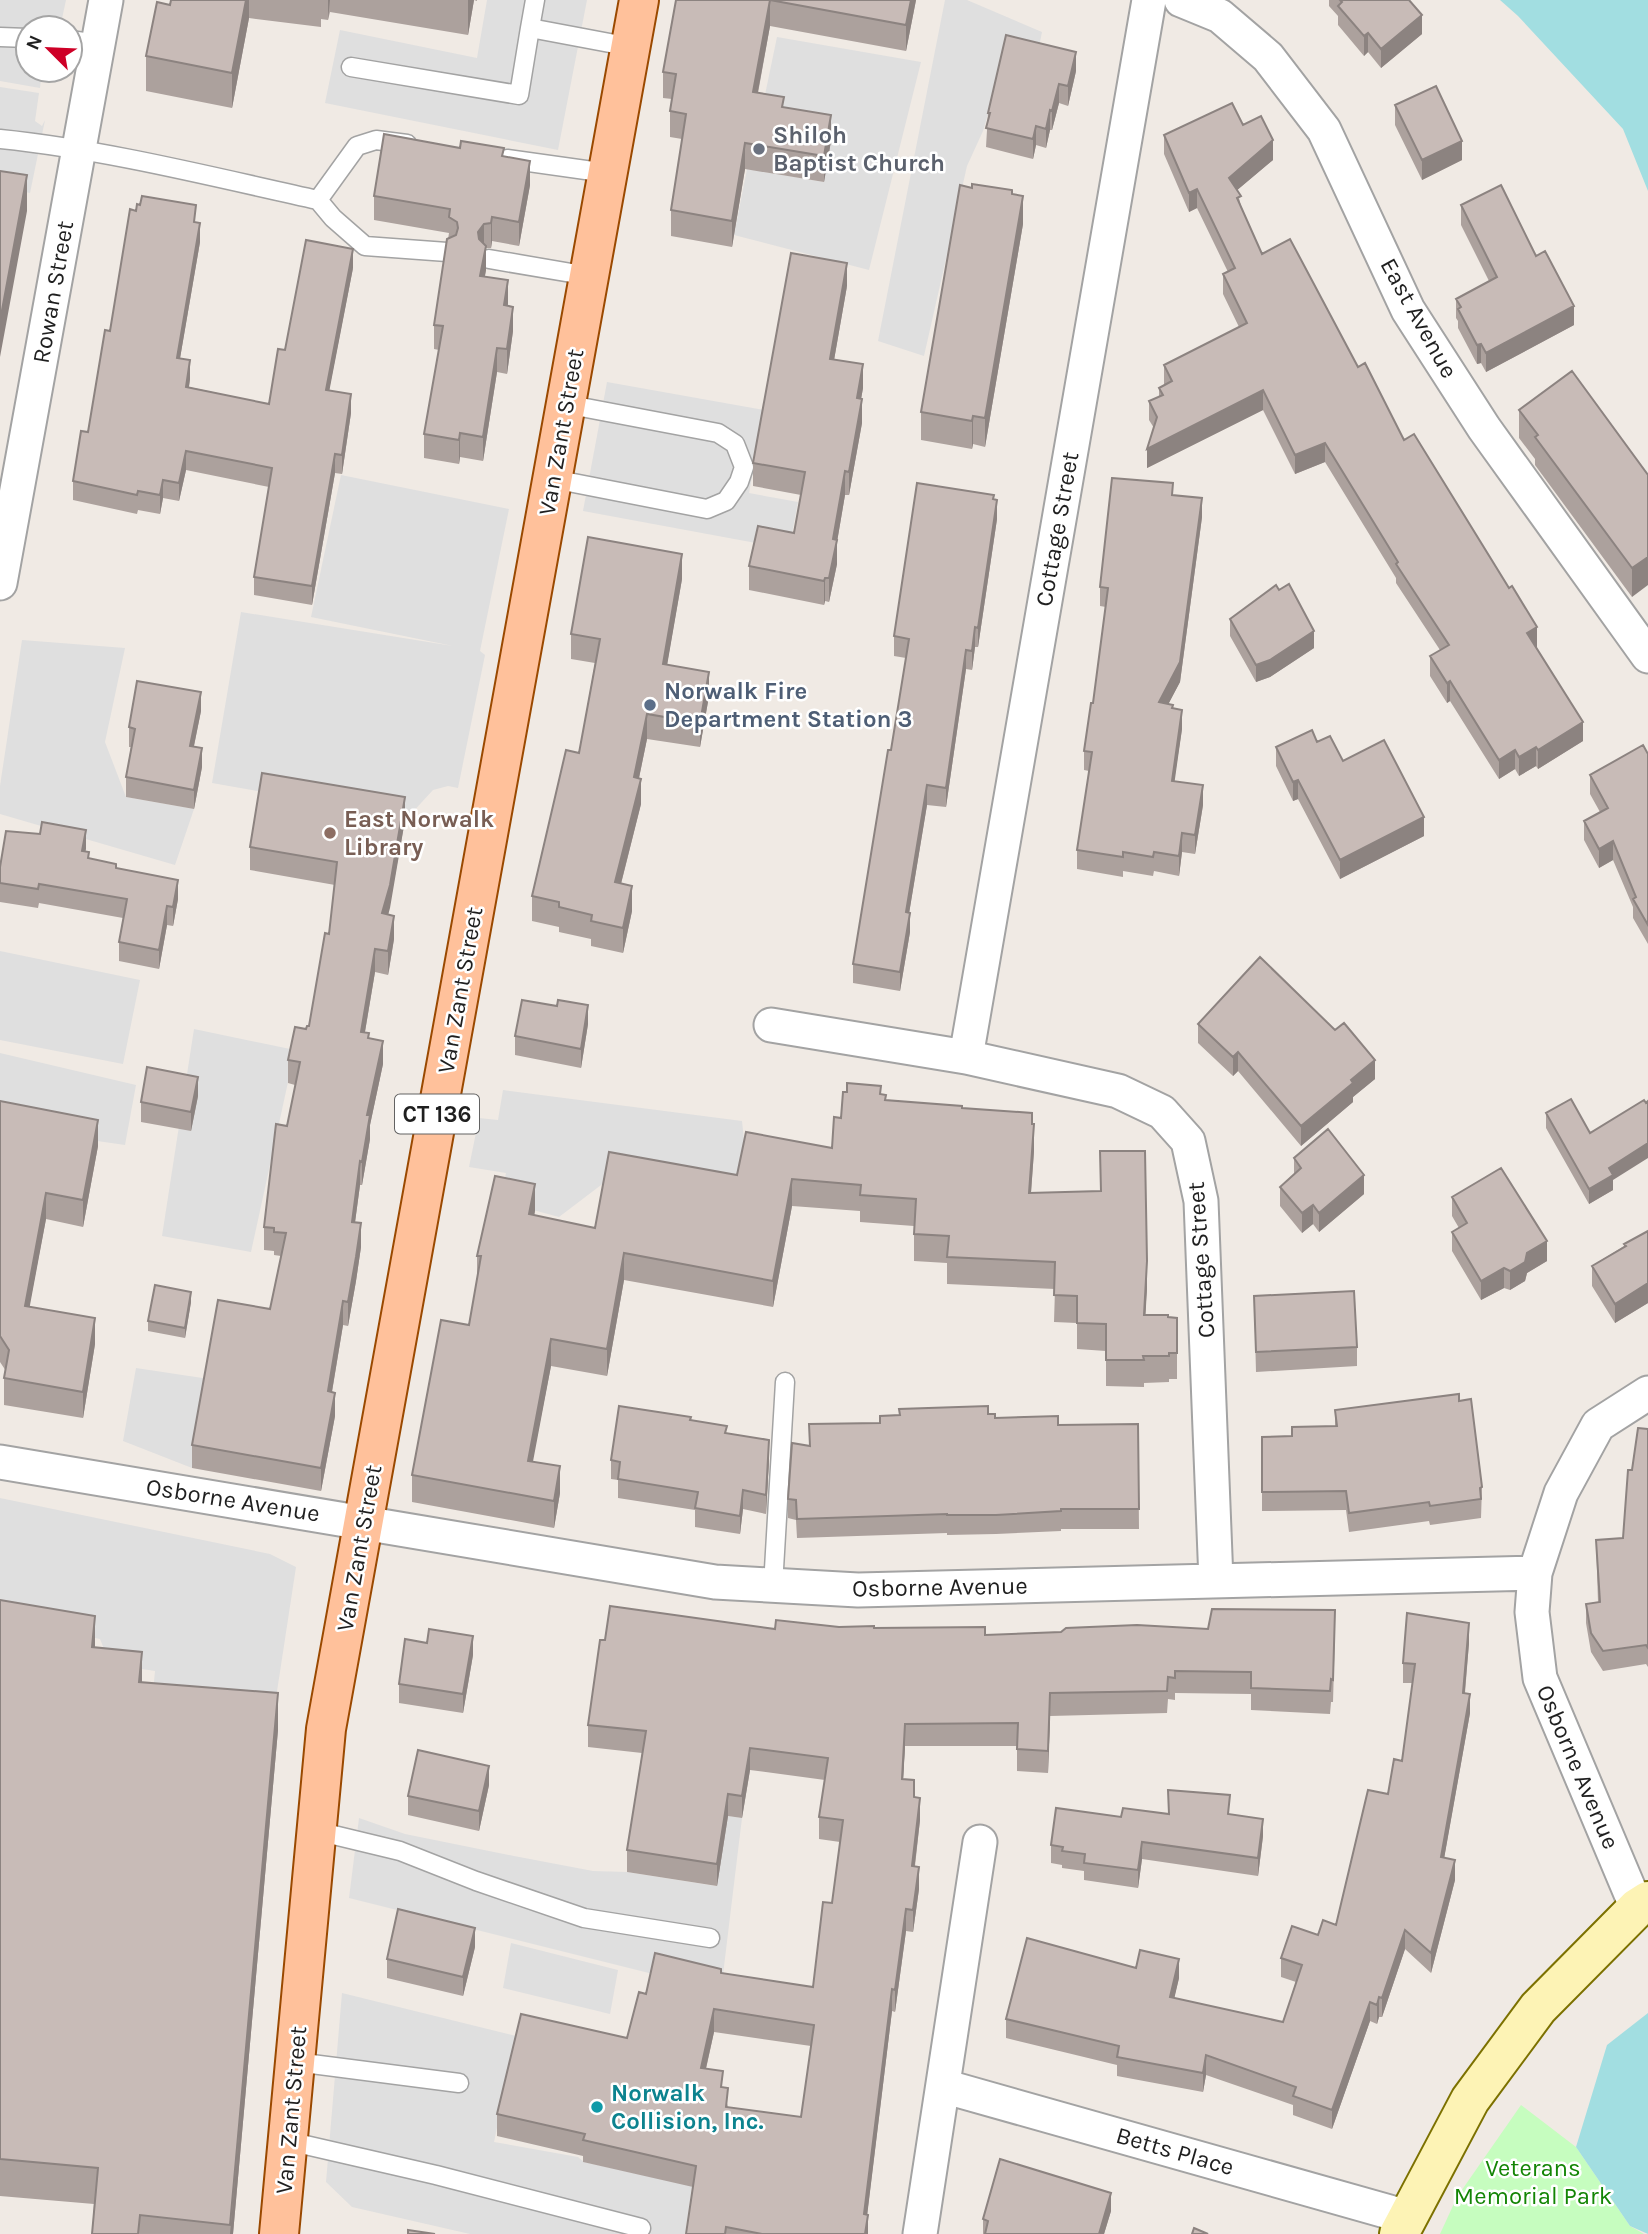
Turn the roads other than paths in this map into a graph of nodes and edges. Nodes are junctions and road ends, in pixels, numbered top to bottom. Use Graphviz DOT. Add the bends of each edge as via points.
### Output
graph roads {
  1 [pos="106,0"];
  2 [pos="535,0"];
  3 [pos="639,0"];
  4 [pos="1149,0"];
  5 [pos="1181,0"];
  6 [pos="530,28"];
  7 [pos="84,42"];
  8 [pos="631,47"];
  9 [pos="351,67"];
  10 [pos="82,84"];
  11 [pos="0,139"];
  12 [pos="431,148"];
  13 [pos="78,151"];
  14 [pos="485,156"];
  15 [pos="607,173"];
  16 [pos="318,200"];
  17 [pos="447,252"];
  18 [pos="489,259"];
  19 [pos="589,276"];
  20 [pos="565,404"];
  21 [pos="553,480"];
  22 [pos="0,583"];
  23 [pos="1648,656"];
  24 [pos="771,1025"];
  25 [pos="966,1058"];
  26 [pos="785,1382"];
  27 [pos="1648,1393"];
  28 [pos="0,1462"];
  29 [pos="364,1522"];
  30 [pos="1535,1573"];
  31 [pos="1216,1581"];
  32 [pos="773,1586"];
  33 [pos="317,1831"];
  34 [pos="980,1842"];
  35 [pos="1643,1905"];
  36 [pos="710,1938"];
  37 [pos="296,2062"];
  38 [pos="459,2082"];
  39 [pos="943,2086"];
  40 [pos="288,2141"];
  41 [pos="1403,2225"];
  42 [pos="640,2228"];
  43 [pos="279,2234"];
  44 [pos="920,2234"];
  1 -- 7 [label="street, Rowan Street"];
  2 -- 6 [label="lane"];
  3 -- 8 [label="main road, Van Zant Street / CT 136"];
  4 -- 25 [label="street, Cottage Street"];
  5 -- 23 [label="street, East Avenue" via="1220,16 1268,57 1324,131 1408,310 1484,428"];
  6 -- 8 [label="lane"];
  6 -- 9 [label="lane" via="519,95"];
  8 -- 15 [label="main road, Van Zant Street / CT 136"];
  10 -- 13 [label="street, Rowan Street"];
  11 -- 13 [label="lane"];
  12 -- 16 [label="lane" via="376,140 357,146"];
  13 -- 16 [label="lane"];
  13 -- 22 [label="street, Rowan Street"];
  14 -- 15 [label="lane"];
  15 -- 19 [label="main road, Van Zant Street / CT 136"];
  16 -- 17 [label="lane" via="365,246"];
  18 -- 19 [label="lane"];
  19 -- 20 [label="main road, Van Zant Street / CT 136"];
  20 -- 21 [label="main road, Van Zant Street / CT 136"];
  20 -- 21 [label="lane" via="718,433 736,444 744,467 726,502 707,509"];
  21 -- 29 [label="main road, Van Zant Street / CT 136"];
  24 -- 25 [label="street, Cottage Street"];
  25 -- 31 [label="street, Cottage Street" via="1118,1090 1162,1112 1188,1141 1201,1201"];
  26 -- 32 [label="lane"];
  27 -- 30 [label="street" via="1598,1425 1561,1493"];
  28 -- 29 [label="street, Osborne Avenue"];
  29 -- 32 [label="street, Osborne Avenue" via="715,1582"];
  29 -- 33 [label="main road, Van Zant Street / CT 136" via="326,1729"];
  30 -- 31 [label="street, Osborne Avenue"];
  30 -- 35 [label="street, Osborne Avenue" via="1532,1612 1540,1678"];
  31 -- 32 [label="street, Osborne Avenue" via="858,1590"];
  33 -- 36 [label="lane" via="400,1851 584,1918"];
  33 -- 37 [label="main road, Van Zant Street / CT 136"];
  34 -- 39 [label="street"];
  35 -- 41 [label="street" via="1538,2008 1470,2100"];
  37 -- 38 [label="lane"];
  37 -- 40 [label="main road, Van Zant Street / CT 136"];
  39 -- 41 [label="street, Betts Place"];
  39 -- 44 [label="street"];
  40 -- 42 [label="lane"];
  40 -- 43 [label="main road, Van Zant Street / CT 136"];
}
